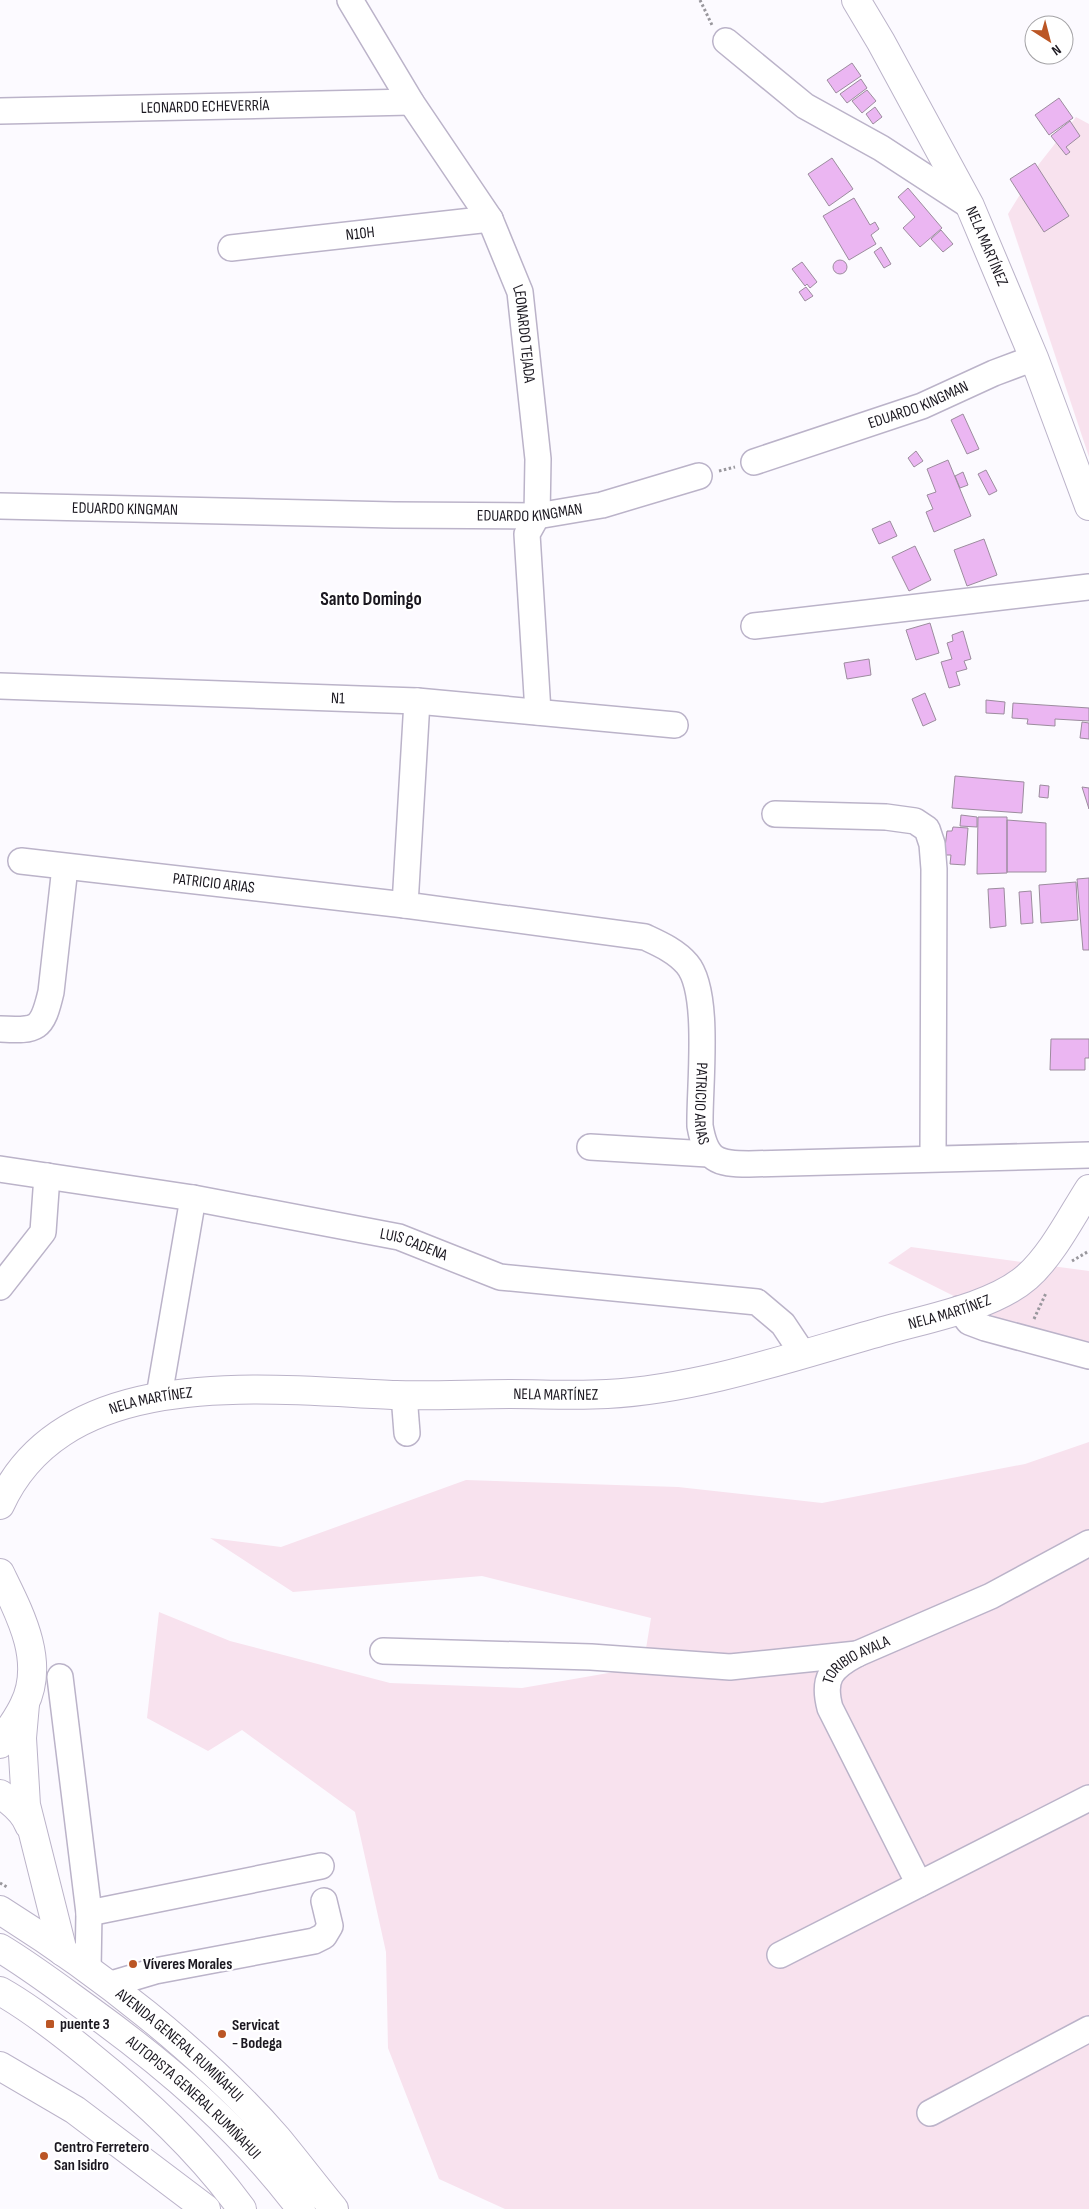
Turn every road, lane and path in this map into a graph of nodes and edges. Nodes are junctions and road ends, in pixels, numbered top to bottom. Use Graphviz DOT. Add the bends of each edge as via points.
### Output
graph roads {
  1 [pos="350,0"];
  2 [pos="700,0"];
  3 [pos="856,0"];
  4 [pos="726,41"];
  5 [pos="411,102"];
  6 [pos="0,111"];
  7 [pos="970,206"];
  8 [pos="490,219"];
  9 [pos="231,248"];
  10 [pos="1034,358"];
  11 [pos="754,462"];
  12 [pos="700,476"];
  13 [pos="0,506"];
  14 [pos="1089,506"];
  15 [pos="537,516"];
  16 [pos="1089,587"];
  17 [pos="754,626"];
  18 [pos="0,686"];
  19 [pos="417,701"];
  20 [pos="538,712"];
  21 [pos="675,724"];
  22 [pos="775,814"];
  23 [pos="21,862"];
  24 [pos="66,867"];
  25 [pos="405,905"];
  26 [pos="0,1029"];
  27 [pos="590,1147"];
  28 [pos="708,1154"];
  29 [pos="1089,1155"];
  30 [pos="934,1158"];
  31 [pos="0,1169"];
  32 [pos="47,1176"];
  33 [pos="1089,1188"];
  34 [pos="193,1198"];
  35 [pos="1089,1251"];
  36 [pos="1068,1263"];
  37 [pos="0,1286"];
  38 [pos="1047,1289"];
  39 [pos="959,1309"];
  40 [pos="1026,1340"];
  41 [pos="803,1354"];
  42 [pos="1089,1356"];
  43 [pos="404,1395"];
  44 [pos="159,1396"];
  45 [pos="406,1433"];
  46 [pos="0,1504"];
  47 [pos="1089,1543"];
  48 [pos="0,1573"];
  49 [pos="383,1651"];
  50 [pos="857,1654"];
  51 [pos="60,1677"];
  52 [pos="25,1704"];
  53 [pos="2,1740"];
  54 [pos="0,1794"];
  55 [pos="1089,1798"];
  56 [pos="33,1839"];
  57 [pos="321,1866"];
  58 [pos="0,1883"];
  59 [pos="918,1884"];
  60 [pos="4,1899"];
  61 [pos="324,1901"];
  62 [pos="89,1913"];
  63 [pos="0,1948"];
  64 [pos="63,1952"];
  65 [pos="780,1955"];
  66 [pos="98,1978"];
  67 [pos="0,1991"];
  68 [pos="1089,2029"];
  69 [pos="0,2066"];
  70 [pos="930,2113"];
  71 [pos="206,2209"];
  72 [pos="242,2209"];
  73 [pos="301,2209"];
  74 [pos="334,2209"];
  1 -- 5 [label="street, LEONARDO TEJADA"];
  2 -- 4 [label="path" via="713,27"];
  3 -- 7 [label="main road, NELA MARTÍNEZ"];
  4 -- 7 [label="street" via="806,106 881,148"];
  5 -- 6 [label="street, LEONARDO ECHEVERRÍA"];
  5 -- 8 [label="street, LEONARDO TEJADA"];
  7 -- 10 [label="main road, NELA MARTÍNEZ"];
  8 -- 9 [label="street, N10H"];
  8 -- 15 [label="street, LEONARDO TEJADA" via="520,292 538,459"];
  10 -- 11 [label="street, EDUARDO KINGMAN" via="922,406"];
  10 -- 14 [label="main road, NELA MARTÍNEZ"];
  11 -- 12 [label="path"];
  12 -- 15 [label="street, EDUARDO KINGMAN" via="602,505"];
  13 -- 15 [label="street, EDUARDO KINGMAN"];
  15 -- 20 [label="street, LEONARDO TEJADA" via="527,534"];
  16 -- 17 [label="street"];
  18 -- 19 [label="street, N1"];
  19 -- 20 [label="street, N1"];
  19 -- 25 [label="street"];
  20 -- 21 [label="street, N1"];
  22 -- 30 [label="street" via="915,820 927,830 934,869"];
  23 -- 24 [label="street, PATRICIO ARIAS"];
  24 -- 25 [label="street, PATRICIO ARIAS"];
  24 -- 26 [label="street" via="51,992 42,1021 26,1031"];
  25 -- 28 [label="street, PATRICIO ARIAS" via="645,937 670,949 688,964 698,988 702,1014 700,1126"];
  27 -- 28 [label="street"];
  28 -- 30 [label="street, PATRICIO ARIAS" via="718,1162 733,1164"];
  29 -- 30 [label="street, PATRICIO ARIAS"];
  31 -- 32 [label="street, LUIS CADENA"];
  32 -- 34 [label="street, LUIS CADENA"];
  32 -- 37 [label="street" via="43,1232"];
  33 -- 39 [label="main road, NELA MARTÍNEZ" via="1040,1264 1009,1290"];
  34 -- 41 [label="street, LUIS CADENA" via="399,1237 500,1277 757,1302 783,1324"];
  34 -- 44 [label="street"];
  35 -- 36 [label="path"];
  38 -- 40 [label="path"];
  39 -- 40 [label="street" via="969,1322"];
  39 -- 41 [label="main road, NELA MARTÍNEZ"];
  40 -- 42 [label="street"];
  41 -- 43 [label="main road, NELA MARTÍNEZ" via="679,1385 608,1394"];
  43 -- 44 [label="main road, NELA MARTÍNEZ" via="230,1389"];
  43 -- 45 [label="street"];
  44 -- 46 [label="main road, NELA MARTÍNEZ" via="86,1419 53,1437 24,1464"];
  47 -- 50 [label="street, TORIBIO AYALA" via="991,1596"];
  48 -- 52 [label="main road" via="21,1617 29,1648 31,1679"];
  49 -- 50 [label="street" via="591,1657 730,1666"];
  50 -- 59 [label="street, TORIBIO AYALA" via="840,1663 830,1676 825,1691 830,1708"];
  51 -- 62 [label="street"];
  52 -- 53 [label="main road"];
  52 -- 56 [label="main road" via="23,1772"];
  54 -- 56 [label="main road" via="26,1818"];
  55 -- 59 [label="street"];
  56 -- 64 [label="main road"];
  57 -- 62 [label="street"];
  58 -- 60 [label="path"];
  59 -- 65 [label="street"];
  60 -- 64 [label="main road, AVENIDA GENERAL RUMIÑAHUI"];
  61 -- 66 [label="street" via="330,1926 324,1936 314,1941 155,1971"];
  62 -- 66 [label="street"];
  63 -- 73 [label="main road, AUTOPISTA GENERAL RUMIÑAHUI" via="27,1964 127,2038 217,2113"];
  64 -- 66 [label="main road, AVENIDA GENERAL RUMIÑAHUI"];
  66 -- 74 [label="main road, AVENIDA GENERAL RUMIÑAHUI" via="214,2074 276,2138"];
  67 -- 72 [label="main road" via="50,2024 128,2087 186,2142"];
  68 -- 70 [label="street"];
  69 -- 71 [label="main road" via="75,2110"];
}
